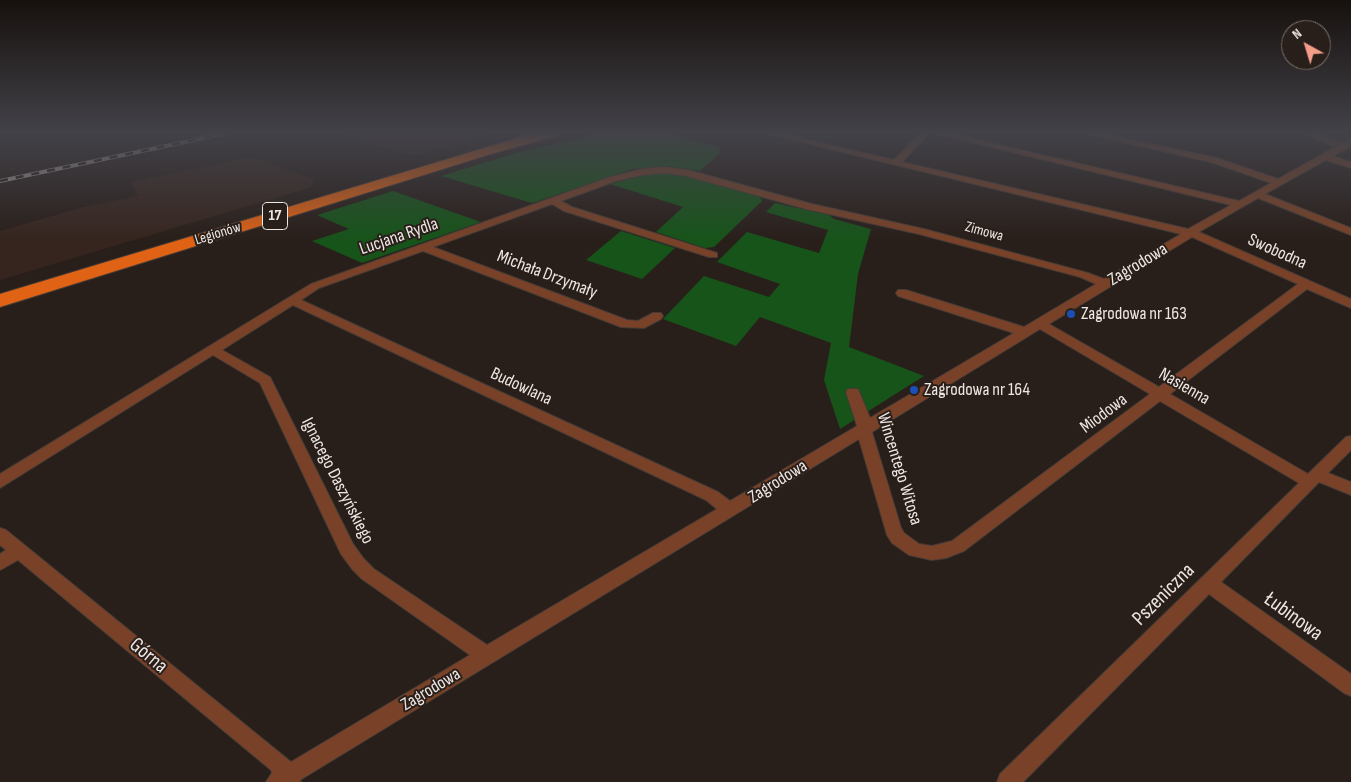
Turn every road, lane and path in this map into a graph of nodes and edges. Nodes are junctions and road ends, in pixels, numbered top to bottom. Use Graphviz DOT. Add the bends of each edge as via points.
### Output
graph roads {
  1 [pos="425,169"];
  2 [pos="923,169"];
  3 [pos="1096,169"];
  4 [pos="1241,169"];
  5 [pos="1304,169"];
  6 [pos="1280,183"];
  7 [pos="1258,195"];
  8 [pos="553,201"];
  9 [pos="1240,205"];
  10 [pos="852,216"];
  11 [pos="1351,232"];
  12 [pos="1188,234"];
  13 [pos="423,247"];
  14 [pos="713,255"];
  15 [pos="1106,284"];
  16 [pos="1306,284"];
  17 [pos="902,293"];
  18 [pos="291,300"];
  19 [pos="0,301"];
  20 [pos="1351,304"];
  21 [pos="657,316"];
  22 [pos="1033,328"];
  23 [pos="213,350"];
  24 [pos="853,392"];
  25 [pos="1160,395"];
  26 [pos="864,430"];
  27 [pos="1351,441"];
  28 [pos="1313,479"];
  29 [pos="0,482"];
  30 [pos="1351,489"];
  31 [pos="731,511"];
  32 [pos="0,535"];
  33 [pos="915,550"];
  34 [pos="18,551"];
  35 [pos="0,564"];
  36 [pos="1208,583"];
  37 [pos="488,656"];
  38 [pos="1351,686"];
  39 [pos="285,780"];
  40 [pos="1008,782"];
  1 -- 19 [label="highway, Legionów / 17"];
  2 -- 12 [label="street"];
  3 -- 9 [label="street"];
  4 -- 6 [label="street"];
  5 -- 6 [label="street, Zagrodowa"];
  6 -- 7 [label="street, Zagrodowa"];
  7 -- 9 [label="street, Zagrodowa"];
  7 -- 11 [label="street"];
  8 -- 10 [label="street, Lucjana Rydla" via="622,176 664,170 688,173"];
  8 -- 13 [label="street, Lucjana Rydla"];
  8 -- 14 [label="street" via="568,209"];
  9 -- 12 [label="street, Zagrodowa"];
  10 -- 15 [label="street, Zimowa" via="990,249"];
  12 -- 15 [label="street, Zagrodowa"];
  12 -- 16 [label="street, Swobodna" via="1203,237"];
  13 -- 18 [label="street, Lucjana Rydla" via="325,282"];
  13 -- 21 [label="street, Michała Drzymały" via="625,324 640,326"];
  15 -- 22 [label="street, Zagrodowa"];
  16 -- 20 [label="street, Swobodna"];
  16 -- 25 [label="street, Miodowa"];
  17 -- 22 [label="street, Nasienna"];
  18 -- 23 [label="street, Lucjana Rydla"];
  18 -- 31 [label="street, Budowlana" via="712,496"];
  22 -- 25 [label="street, Nasienna"];
  22 -- 26 [label="street, Zagrodowa"];
  23 -- 29 [label="street, Lucjana Rydla"];
  23 -- 37 [label="street, Ignacego Daszyńskiego" via="265,380 347,548 358,564"];
  24 -- 26 [label="street, Wincentego Witosa" via="864,421"];
  25 -- 28 [label="street, Nasienna"];
  25 -- 33 [label="street, Miodowa" via="958,546 932,553"];
  26 -- 31 [label="street, Zagrodowa"];
  26 -- 33 [label="street, Wincentego Witosa" via="893,530 898,538"];
  27 -- 28 [label="street, Pszeniczna"];
  28 -- 30 [label="street, Nasienna"];
  28 -- 36 [label="street, Pszeniczna"];
  31 -- 37 [label="street, Zagrodowa"];
  32 -- 34 [label="street, Górna"];
  34 -- 35 [label="street"];
  34 -- 39 [label="street, Górna" via="278,763"];
  36 -- 38 [label="street, Łubinowa"];
  36 -- 40 [label="street, Pszeniczna"];
  37 -- 39 [label="street, Zagrodowa"];
}
